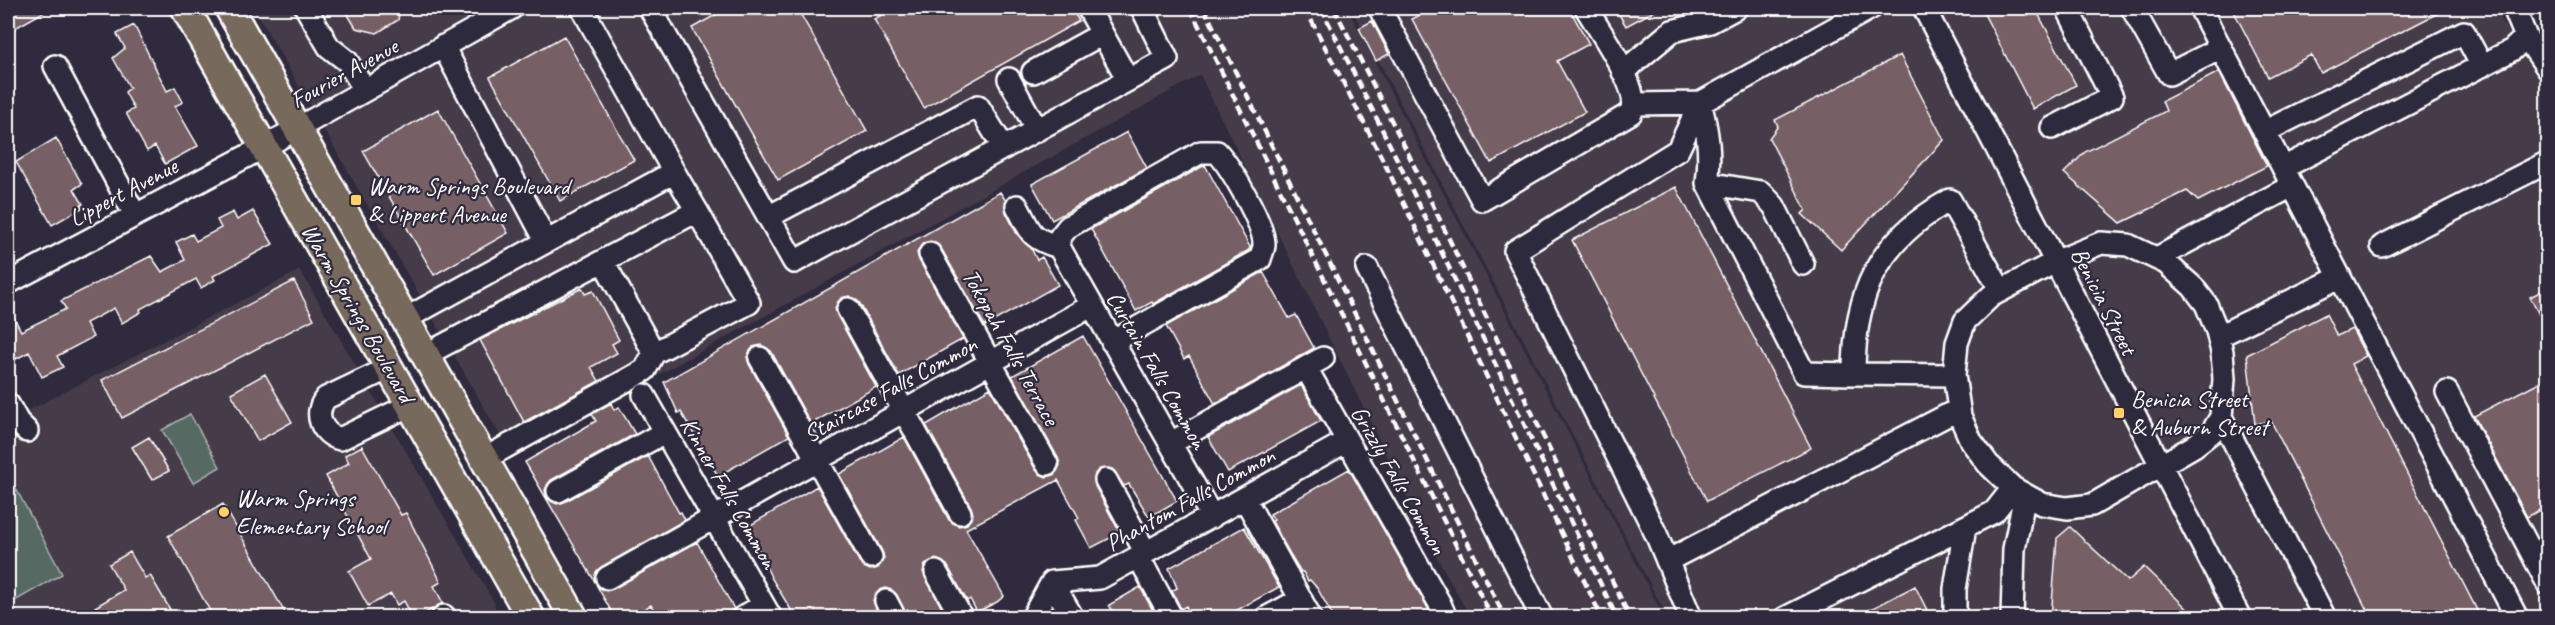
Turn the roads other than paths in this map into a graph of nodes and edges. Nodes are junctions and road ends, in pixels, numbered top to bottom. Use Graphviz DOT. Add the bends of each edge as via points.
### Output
graph roads {
  1 [pos="184,8"];
  2 [pos="229,8"];
  3 [pos="306,8"];
  4 [pos="582,8"];
  5 [pos="652,8"];
  6 [pos="1088,8"];
  7 [pos="1142,8"];
  8 [pos="1383,8"];
  9 [pos="1586,8"];
  10 [pos="1736,8"];
  11 [pos="1871,8"];
  12 [pos="1924,8"];
  13 [pos="2067,8"];
  14 [pos="2132,8"];
  15 [pos="2200,8"];
  16 [pos="2514,8"];
  17 [pos="500,11"];
  18 [pos="1102,34"];
  19 [pos="2526,37"];
  20 [pos="443,46"];
  21 [pos="2221,48"];
  22 [pos="55,66"];
  23 [pos="2482,66"];
  24 [pos="2547,69"];
  25 [pos="1033,72"];
  26 [pos="1623,72"];
  27 [pos="1009,79"];
  28 [pos="1128,80"];
  29 [pos="365,90"];
  30 [pos="1700,103"];
  31 [pos="1635,104"];
  32 [pos="297,128"];
  33 [pos="2052,128"];
  34 [pos="1036,130"];
  35 [pos="2264,132"];
  36 [pos="264,147"];
  37 [pos="1004,148"];
  38 [pos="2547,162"];
  39 [pos="674,172"];
  40 [pos="2288,177"];
  41 [pos="1707,183"];
  42 [pos="1017,206"];
  43 [pos="697,211"];
  44 [pos="135,214"];
  45 [pos="768,217"];
  46 [pos="546,241"];
  47 [pos="2382,246"];
  48 [pos="1059,247"];
  49 [pos="930,254"];
  50 [pos="2157,258"];
  51 [pos="603,261"];
  52 [pos="2055,262"];
  53 [pos="1803,264"];
  54 [pos="1367,268"];
  55 [pos="2340,277"];
  56 [pos="8,282"];
  57 [pos="2001,291"];
  58 [pos="1091,306"];
  59 [pos="848,309"];
  60 [pos="405,319"];
  61 [pos="2219,336"];
  62 [pos="1112,342"];
  63 [pos="654,353"];
  64 [pos="425,355"];
  65 [pos="760,358"];
  66 [pos="991,362"];
  67 [pos="389,368"];
  68 [pos="1854,374"];
  69 [pos="1954,375"];
  70 [pos="2447,392"];
  71 [pos="644,395"];
  72 [pos="8,404"];
  73 [pos="410,405"];
  74 [pos="1959,409"];
  75 [pos="904,410"];
  76 [pos="2221,417"];
  77 [pos="27,431"];
  78 [pos="665,432"];
  79 [pos="1347,441"];
  80 [pos="1171,443"];
  81 [pos="484,459"];
  82 [pos="817,459"];
  83 [pos="1047,464"];
  84 [pos="2161,465"];
  85 [pos="451,476"];
  86 [pos="1106,480"];
  87 [pos="558,491"];
  88 [pos="2019,491"];
  89 [pos="1245,499"];
  90 [pos="960,513"];
  91 [pos="713,517"];
  92 [pos="1212,517"];
  93 [pos="1965,527"];
  94 [pos="1143,556"];
  95 [pos="871,557"];
  96 [pos="1667,561"];
  97 [pos="936,572"];
  98 [pos="607,578"];
  99 [pos="1052,582"];
  100 [pos="2547,582"];
  101 [pos="1300,599"];
  102 [pos="767,611"];
  103 [pos="566,615"];
  104 [pos="531,618"];
  105 [pos="742,618"];
  106 [pos="962,618"];
  107 [pos="1032,618"];
  108 [pos="1073,618"];
  109 [pos="1172,618"];
  110 [pos="1266,618"];
  111 [pos="1311,618"];
  112 [pos="1446,618"];
  113 [pos="1542,618"];
  114 [pos="1691,618"];
  115 [pos="1785,618"];
  116 [pos="1955,618"];
  117 [pos="2012,618"];
  118 [pos="2240,618"];
  119 [pos="2325,618"];
  120 [pos="2517,618"];
  1 -- 36 [label="main road, Warm Springs Boulevard"];
  2 -- 32 [label="main road, Warm Springs Boulevard"];
  3 -- 29 [label="street" via="329,47 347,61"];
  4 -- 39 [label="street"];
  5 -- 45 [label="street"];
  6 -- 18 [label="street"];
  7 -- 28 [label="street" via="1167,59"];
  8 -- 31 [label="street" via="1380,9 1482,200 1631,113"];
  9 -- 26 [label="street"];
  10 -- 26 [label="street" via="1710,22 1672,31"];
  11 -- 30 [label="street"];
  12 -- 52 [label="street, Benicia Street"];
  13 -- 33 [label="street" via="2112,97"];
  14 -- 21 [label="street" via="2169,74"];
  15 -- 21 [label="street"];
  16 -- 19 [label="street"];
  17 -- 20 [label="street, Fourier Avenue"];
  18 -- 25 [label="street"];
  18 -- 28 [label="street"];
  19 -- 23 [label="street" via="2512,50"];
  19 -- 24 [label="street"];
  20 -- 29 [label="street, Fourier Avenue"];
  20 -- 46 [label="street"];
  21 -- 35 [label="street"];
  22 -- 44 [label="street"];
  23 -- 35 [label="street" via="2464,32"];
  23 -- 40 [label="street"];
  26 -- 31 [label="street"];
  27 -- 34 [label="street"];
  28 -- 34 [label="street"];
  29 -- 32 [label="street, Fourier Avenue"];
  30 -- 31 [label="street"];
  30 -- 41 [label="street" via="1708,133"];
  30 -- 96 [label="street" via="1678,150 1515,250"];
  32 -- 36 [label="street, Fourier Avenue"];
  32 -- 60 [label="main road, Warm Springs Boulevard"];
  34 -- 37 [label="street"];
  35 -- 40 [label="street"];
  36 -- 44 [label="street, Lippert Avenue"];
  36 -- 67 [label="main road, Warm Springs Boulevard"];
  37 -- 45 [label="street" via="978,105"];
  37 -- 45 [label="street" via="794,262"];
  38 -- 47 [label="street"];
  39 -- 43 [label="street"];
  39 -- 46 [label="street"];
  40 -- 50 [label="street"];
  40 -- 55 [label="street"];
  41 -- 53 [label="street" via="1761,192 1774,206"];
  41 -- 68 [label="street" via="1804,373"];
  42 -- 48 [label="street" via="1033,236"];
  43 -- 51 [label="street"];
  43 -- 63 [label="street" via="750,303"];
  44 -- 56 [label="street, Lippert Avenue"];
  46 -- 60 [label="street"];
  48 -- 58 [label="street, Curtain Falls Common"];
  48 -- 62 [label="street" via="1060,237 1068,227 1201,152 1217,152 1229,165 1257,220 1264,245 1260,259"];
  49 -- 66 [label="street, Tokopah Falls Terrace"];
  50 -- 52 [label="street" via="2110,242"];
  50 -- 61 [label="street" via="2193,287 2206,304"];
  51 -- 63 [label="street"];
  51 -- 64 [label="street"];
  52 -- 57 [label="street"];
  52 -- 84 [label="street, Benicia Street"];
  54 -- 113 [label="street"];
  55 -- 61 [label="street"];
  55 -- 120 [label="street"];
  57 -- 68 [label="street" via="1950,200 1922,216 1886,252 1875,270 1857,318"];
  57 -- 69 [label="street" via="1965,321 1957,343"];
  58 -- 62 [label="street, Curtain Falls Common"];
  58 -- 66 [label="street, Staircase Falls Common"];
  59 -- 75 [label="street"];
  60 -- 64 [label="main road, Warm Springs Boulevard"];
  61 -- 76 [label="street" via="2224,379"];
  62 -- 80 [label="street, Curtain Falls Common"];
  63 -- 81 [label="street" via="645,370"];
  64 -- 81 [label="main road, Warm Springs Boulevard"];
  65 -- 82 [label="street"];
  66 -- 75 [label="street, Staircase Falls Common"];
  66 -- 83 [label="street, Tokopah Falls Terrace"];
  67 -- 73 [label="main road, Warm Springs Boulevard"];
  67 -- 73 [label="street" via="326,398 318,414 324,429 331,437 340,439"];
  68 -- 69 [label="street"];
  69 -- 74 [label="street"];
  70 -- 100 [label="street"];
  71 -- 78 [label="street, Kinner Falls Common"];
  72 -- 77 [label="street"];
  73 -- 85 [label="main road, Warm Springs Boulevard"];
  74 -- 88 [label="street" via="1971,441 1988,464"];
  74 -- 96 [label="street"];
  75 -- 82 [label="street, Staircase Falls Common"];
  75 -- 90 [label="street"];
  76 -- 84 [label="street" via="2212,432"];
  76 -- 119 [label="street"];
  78 -- 87 [label="street"];
  78 -- 91 [label="street, Kinner Falls Common"];
  79 -- 80 [label="street, Grizzly Falls Common" via="1315,363"];
  79 -- 89 [label="street, Phantom Falls Common"];
  79 -- 112 [label="street, Grizzly Falls Common"];
  80 -- 92 [label="street, Curtain Falls Common"];
  81 -- 85 [label="main road"];
  81 -- 103 [label="main road, Warm Springs Boulevard"];
  82 -- 91 [label="street, Staircase Falls Common"];
  82 -- 95 [label="street"];
  84 -- 88 [label="street" via="2092,505 2067,508 2042,504"];
  84 -- 118 [label="street, Benicia Street"];
  85 -- 104 [label="main road, Warm Springs Boulevard"];
  86 -- 94 [label="street"];
  88 -- 93 [label="street" via="1995,512"];
  88 -- 117 [label="street"];
  89 -- 92 [label="street, Phantom Falls Common"];
  89 -- 101 [label="street"];
  91 -- 98 [label="street, Staircase Falls Common"];
  91 -- 102 [label="street, Kinner Falls Common"];
  92 -- 94 [label="street, Phantom Falls Common"];
  93 -- 115 [label="street"];
  93 -- 116 [label="street" via="1955,589"];
  94 -- 99 [label="street, Phantom Falls Common" via="1100,578"];
  94 -- 109 [label="street"];
  96 -- 114 [label="street"];
  97 -- 106 [label="street"];
  99 -- 107 [label="street"];
  99 -- 108 [label="street"];
  101 -- 110 [label="street"];
  101 -- 111 [label="street"];
  102 -- 105 [label="street"];
}
